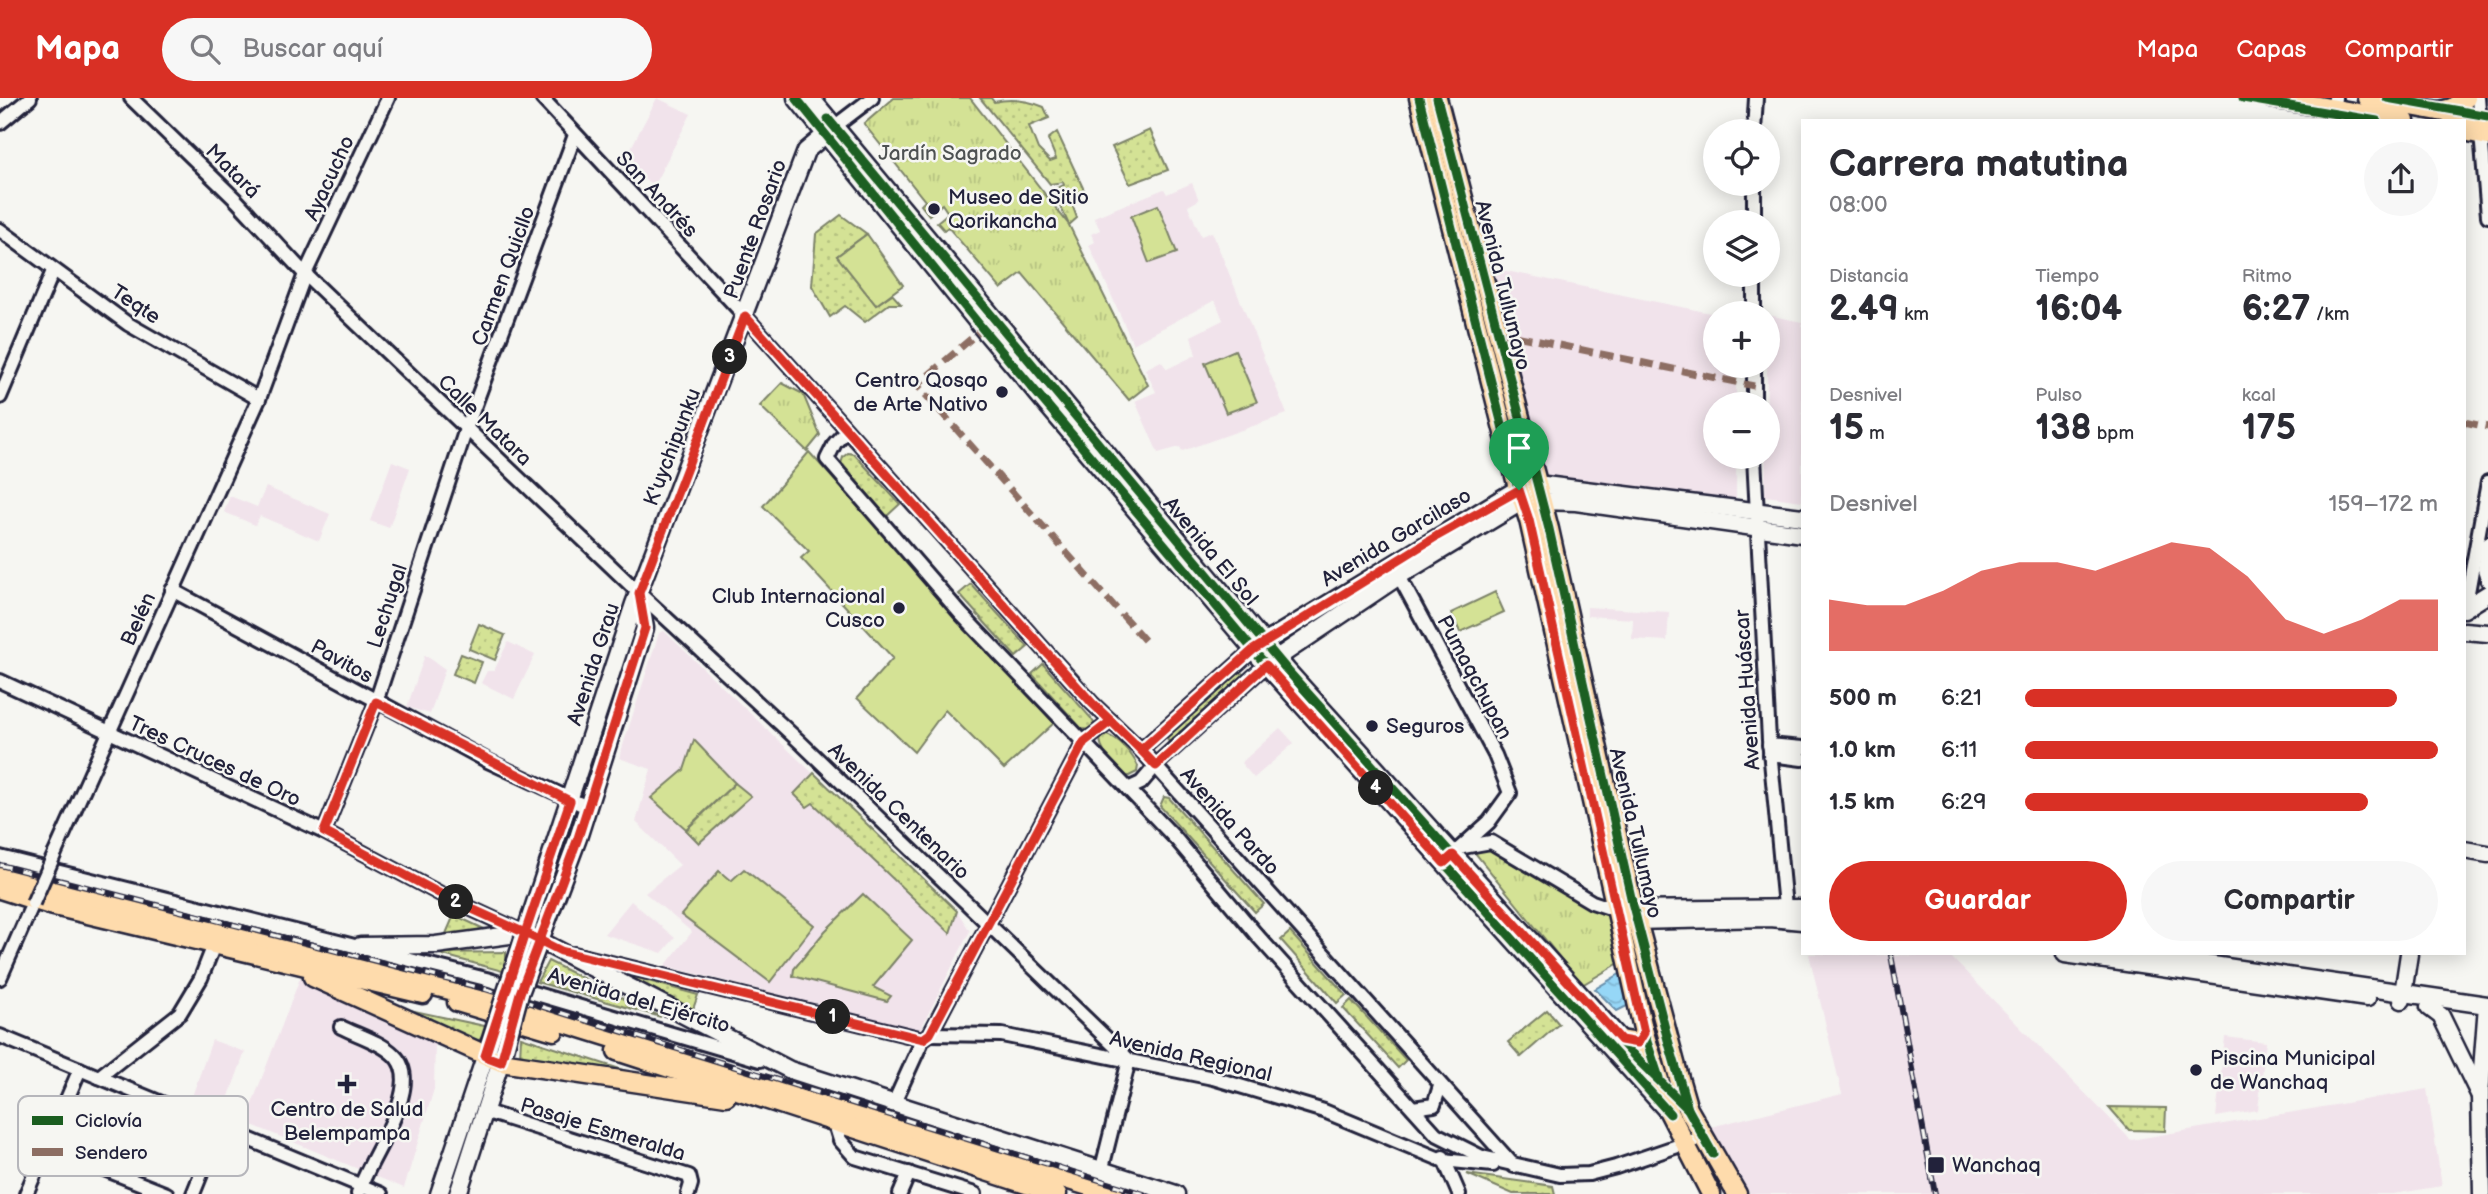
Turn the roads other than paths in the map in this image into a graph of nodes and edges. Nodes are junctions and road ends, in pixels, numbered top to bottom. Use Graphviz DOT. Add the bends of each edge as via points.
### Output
graph roads {
  1 [pos="30,98"];
  2 [pos="131,98"];
  3 [pos="388,98"];
  4 [pos="542,98"];
  5 [pos="796,98"];
  6 [pos="811,98"];
  7 [pos="872,98"];
  8 [pos="1419,98"];
  9 [pos="1437,98"];
  10 [pos="1756,98"];
  11 [pos="2271,98"];
  12 [pos="2367,98"];
  13 [pos="2466,98"];
  14 [pos="2478,98"];
  15 [pos="2333,109"];
  16 [pos="2440,111"];
  17 [pos="1755,119"];
  18 [pos="2393,119"];
  19 [pos="2458,119"];
  20 [pos="0,123"];
  21 [pos="2479,128"];
  22 [pos="830,131"];
  23 [pos="575,135"];
  24 [pos="2488,216"];
  25 [pos="0,230"];
  26 [pos="53,271"];
  27 [pos="305,275"];
  28 [pos="745,316"];
  29 [pos="0,397"];
  30 [pos="259,399"];
  31 [pos="466,429"];
  32 [pos="846,431"];
  33 [pos="1754,469"];
  34 [pos="2488,482"];
  35 [pos="1530,496"];
  36 [pos="1755,510"];
  37 [pos="1801,517"];
  38 [pos="1756,527"];
  39 [pos="1801,534"];
  40 [pos="2488,543"];
  41 [pos="1399,576"];
  42 [pos="2488,582"];
  43 [pos="172,590"];
  44 [pos="639,593"];
  45 [pos="2488,594"];
  46 [pos="2467,609"];
  47 [pos="2466,631"];
  48 [pos="2488,633"];
  49 [pos="1259,646"];
  50 [pos="1271,661"];
  51 [pos="0,681"];
  52 [pos="376,702"];
  53 [pos="1111,721"];
  54 [pos="108,733"];
  55 [pos="1084,742"];
  56 [pos="1801,748"];
  57 [pos="1141,750"];
  58 [pos="1770,750"];
  59 [pos="1801,759"];
  60 [pos="1156,766"];
  61 [pos="1128,789"];
  62 [pos="570,801"];
  63 [pos="587,807"];
  64 [pos="1489,822"];
  65 [pos="324,832"];
  66 [pos="2466,841"];
  67 [pos="1491,842"];
  68 [pos="2488,844"];
  69 [pos="2466,850"];
  70 [pos="2488,854"];
  71 [pos="1453,855"];
  72 [pos="0,857"];
  73 [pos="1,884"];
  74 [pos="1616,911"];
  75 [pos="1637,915"];
  76 [pos="1792,916"];
  77 [pos="986,923"];
  78 [pos="532,938"];
  79 [pos="214,945"];
  80 [pos="360,946"];
  81 [pos="561,951"];
  82 [pos="2080,955"];
  83 [pos="2143,955"];
  84 [pos="2409,955"];
  85 [pos="278,961"];
  86 [pos="2182,962"];
  87 [pos="0,978"];
  88 [pos="2403,997"];
  89 [pos="2429,1007"];
  90 [pos="2487,1011"];
  91 [pos="341,1027"];
  92 [pos="1644,1033"];
  93 [pos="0,1036"];
  94 [pos="927,1037"];
  95 [pos="1621,1040"];
  96 [pos="495,1053"];
  97 [pos="1129,1060"];
  98 [pos="80,1069"];
  99 [pos="790,1070"];
  100 [pos="99,1077"];
  101 [pos="1660,1083"];
  102 [pos="1440,1086"];
  103 [pos="68,1096"];
  104 [pos="145,1096"];
  105 [pos="2480,1096"];
  106 [pos="776,1104"];
  107 [pos="893,1105"];
  108 [pos="1413,1108"];
  109 [pos="1688,1110"];
  110 [pos="487,1112"];
  111 [pos="1670,1114"];
  112 [pos="835,1124"];
  113 [pos="1703,1137"];
  114 [pos="248,1140"];
  115 [pos="1445,1140"];
  116 [pos="1684,1144"];
  117 [pos="1438,1158"];
  118 [pos="1514,1166"];
  119 [pos="909,1173"];
  120 [pos="34,1176"];
  121 [pos="119,1176"];
  122 [pos="200,1176"];
  123 [pos="1099,1180"];
  124 [pos="1017,1182"];
  125 [pos="359,1190"];
  126 [pos="160,1193"];
  127 [pos="26,1194"];
  128 [pos="193,1194"];
  129 [pos="381,1194"];
  130 [pos="439,1194"];
  131 [pos="458,1194"];
  132 [pos="688,1194"];
  133 [pos="900,1194"];
  134 [pos="975,1194"];
  135 [pos="1056,1194"];
  136 [pos="1114,1194"];
  137 [pos="1176,1194"];
  138 [pos="1459,1194"];
  139 [pos="1712,1194"];
  140 [pos="1737,1194"];
  141 [pos="2482,1194"];
  1 -- 20 [label="street"];
  2 -- 27 [label="street, Matará"];
  3 -- 27 [label="street, Ayacucho"];
  4 -- 23 [label="street, San Andrés"];
  5 -- 22 [label="street, Avenida El Sol"];
  6 -- 22 [label="street, Avenida El Sol"];
  7 -- 22 [label="street"];
  8 -- 35 [label="main road, Avenida Tullumayo"];
  9 -- 35 [label="main road, Avenida Tullumayo"];
  10 -- 17 [label="street"];
  11 -- 15 [label="main road"];
  12 -- 16 [label="main road"];
  13 -- 16 [label="main road"];
  14 -- 21 [label="street"];
  15 -- 18 [label="main road"];
  16 -- 19 [label="main road"];
  21 -- 24 [label="street"];
  22 -- 28 [label="street, Puente Rosario" via="806,151"];
  22 -- 49 [label="street, Avenida El Sol"];
  23 -- 28 [label="street, San Andrés"];
  23 -- 31 [label="street, Carmen Quicllo"];
  25 -- 26 [label="street, Teqte"];
  26 -- 29 [label="street"];
  26 -- 30 [label="street, Teqte" via="128,324"];
  27 -- 30 [label="street, Belén"];
  27 -- 31 [label="street, Calle Matara"];
  28 -- 32 [label="street, Avenida Pardo"];
  28 -- 44 [label="street, K'uychipunku"];
  30 -- 43 [label="street, Belén"];
  31 -- 44 [label="street, Calle Matara"];
  31 -- 52 [label="street, Lechugal"];
  32 -- 53 [label="street, Avenida Pardo"];
  32 -- 55 [label="street" via="827,459 961,614"];
  33 -- 36 [label="street, Avenida Huáscar"];
  34 -- 46 [label="street"];
  35 -- 36 [label="street"];
  35 -- 38 [label="street, Avenida Garcilaso"];
  35 -- 41 [label="street, Avenida Garcilaso"];
  35 -- 49 [label="street, Avenida Garcilaso" via="1437,536"];
  35 -- 74 [label="main road, Avenida Tullumayo"];
  35 -- 75 [label="main road, Avenida Tullumayo"];
  36 -- 37 [label="street"];
  36 -- 38 [label="street, Avenida Huáscar"];
  38 -- 39 [label="street, Avenida Garcilaso"];
  38 -- 58 [label="street, Avenida Huáscar"];
  40 -- 42 [label="street" via="2484,569"];
  41 -- 50 [label="street, Avenida Garcilaso"];
  41 -- 64 [label="street, Pumaqchupan" via="1509,786 1508,799"];
  43 -- 52 [label="street, Pavitos"];
  43 -- 54 [label="street, Belén"];
  44 -- 62 [label="street, Avenida Grau"];
  44 -- 63 [label="street, Avenida Grau" via="645,628"];
  44 -- 77 [label="street, Avenida Centenario"];
  45 -- 46 [label="street"];
  47 -- 48 [label="street"];
  49 -- 50 [label="street, Avenida El Sol"];
  49 -- 57 [label="street, Avenida Garcilaso"];
  50 -- 60 [label="street, Avenida Garcilaso"];
  50 -- 71 [label="street, Avenida El Sol"];
  51 -- 54 [label="street, Tres Cruces de Oro"];
  52 -- 62 [label="street, Pavitos"];
  52 -- 65 [label="street, Lechugal"];
  53 -- 55 [label="street"];
  53 -- 57 [label="street, Avenida Pardo"];
  54 -- 65 [label="street, Tres Cruces de Oro"];
  54 -- 87 [label="street, Belén, bridge"];
  55 -- 61 [label="street"];
  55 -- 77 [label="street"];
  56 -- 58 [label="street"];
  57 -- 60 [label="street, Avenida Pardo"];
  58 -- 59 [label="street"];
  58 -- 76 [label="street, Avenida Huáscar"];
  60 -- 61 [label="street, Avenida Garcilaso" via="1141,783"];
  60 -- 102 [label="street, Avenida Pardo"];
  61 -- 108 [label="street"];
  62 -- 63 [label="street, Pavitos"];
  62 -- 78 [label="street, Avenida Grau"];
  63 -- 78 [label="street, Avenida Grau"];
  64 -- 67 [label="street"];
  64 -- 71 [label="street"];
  65 -- 78 [label="street, Tres Cruces de Oro"];
  66 -- 68 [label="street"];
  67 -- 71 [label="street"];
  67 -- 74 [label="street" via="1592,902"];
  69 -- 70 [label="street"];
  71 -- 95 [label="street, Avenida El Sol"];
  71 -- 111 [label="street, Avenida El Sol"];
  72 -- 80 [label="street, Avenida del Ejército"];
  73 -- 79 [label="main road, Avenida del Ejército" via="52,898 70,908"];
  73 -- 123 [label="main road, Avenida del Ejército" via="497,1002"];
  74 -- 75 [label="street"];
  74 -- 92 [label="main road, Avenida Tullumayo"];
  75 -- 76 [label="street"];
  75 -- 76 [label="street" via="1692,921"];
  75 -- 109 [label="main road, Avenida Tullumayo"];
  77 -- 94 [label="street"];
  77 -- 97 [label="street, Avenida Centenario"];
  78 -- 80 [label="street"];
  78 -- 81 [label="street"];
  78 -- 96 [label="street, bridge"];
  79 -- 85 [label="main road, Avenida del Ejército"];
  79 -- 100 [label="street" via="180,1013"];
  80 -- 99 [label="street, Avenida del Ejército"];
  81 -- 94 [label="street, Avenida Regional"];
  81 -- 99 [label="street"];
  82 -- 86 [label="street"];
  83 -- 86 [label="street"];
  84 -- 88 [label="street"];
  85 -- 96 [label="main road"];
  85 -- 106 [label="main road, Avenida del Ejército" via="490,1007"];
  86 -- 88 [label="street"];
  88 -- 89 [label="street"];
  88 -- 90 [label="street"];
  89 -- 90 [label="street"];
  89 -- 105 [label="street" via="2441,1016"];
  90 -- 105 [label="street"];
  91 -- 125 [label="street" via="391,1052 404,1065 406,1080 401,1102"];
  92 -- 95 [label="main road" via="1638,1043"];
  92 -- 101 [label="main road, Avenida Tullumayo"];
  93 -- 98 [label="street"];
  94 -- 97 [label="street, Avenida Regional" via="1002,1035"];
  94 -- 107 [label="street"];
  95 -- 101 [label="street, Avenida El Sol"];
  96 -- 106 [label="main road"];
  96 -- 110 [label="street"];
  96 -- 130 [label="street"];
  97 -- 117 [label="street, Avenida Regional" via="1299,1103"];
  97 -- 123 [label="street"];
  98 -- 100 [label="street"];
  98 -- 103 [label="street"];
  99 -- 107 [label="street, Avenida del Ejército"];
  100 -- 104 [label="street"];
  101 -- 109 [label="street, Avenida El Sol"];
  101 -- 111 [label="main road, Avenida Tullumayo"];
  102 -- 108 [label="street" via="1434,1105"];
  102 -- 118 [label="street, Avenida Pardo"];
  105 -- 141 [label="street"];
  106 -- 112 [label="main road, Avenida del Ejército"];
  107 -- 123 [label="street, Avenida del Ejército"];
  108 -- 115 [label="street"];
  109 -- 113 [label="main road, Avenida Tullumayo"];
  110 -- 131 [label="street"];
  110 -- 132 [label="street, Pasaje Esmeralda" via="689,1176"];
  111 -- 116 [label="main road, Avenida Tullumayo"];
  112 -- 119 [label="street" via="840,1140 855,1157"];
  112 -- 124 [label="main road, Avenida del Ejército"];
  113 -- 116 [label="street"];
  113 -- 140 [label="main road, Avenida Tullumayo"];
  114 -- 125 [label="street"];
  115 -- 117 [label="street"];
  115 -- 118 [label="street"];
  116 -- 118 [label="street" via="1589,1174 1560,1175"];
  116 -- 139 [label="main road, Avenida Tullumayo"];
  117 -- 118 [label="street, Avenida Regional"];
  117 -- 138 [label="street"];
  119 -- 133 [label="street"];
  119 -- 134 [label="street"];
  120 -- 127 [label="street"];
  121 -- 126 [label="street"];
  122 -- 128 [label="street"];
  123 -- 124 [label="street"];
  123 -- 136 [label="main road, Avenida del Ejército"];
  123 -- 137 [label="street, Avenida del Ejército"];
  124 -- 135 [label="main road, Avenida del Ejército"];
  125 -- 129 [label="street"];
}
